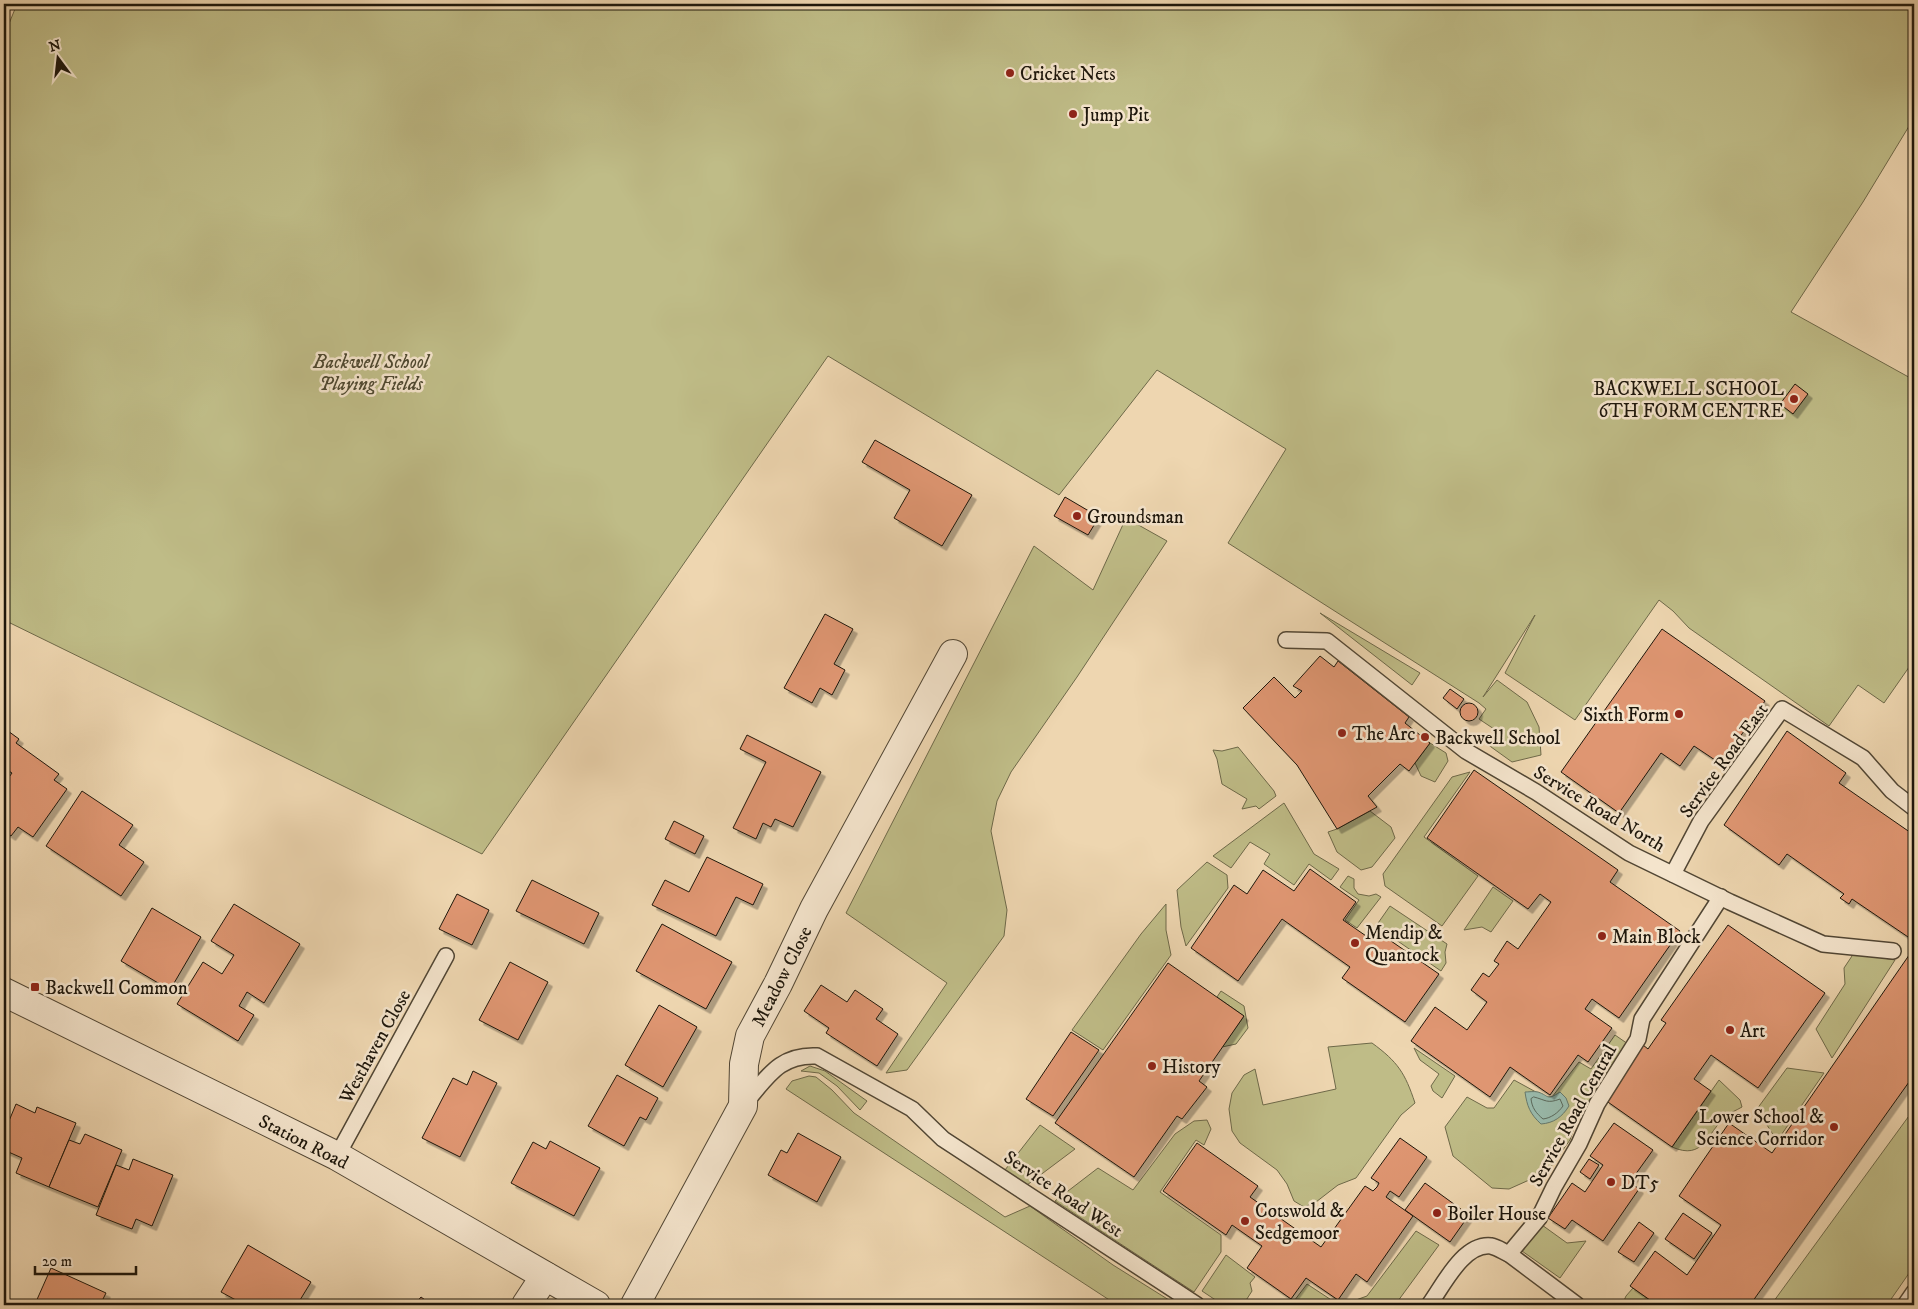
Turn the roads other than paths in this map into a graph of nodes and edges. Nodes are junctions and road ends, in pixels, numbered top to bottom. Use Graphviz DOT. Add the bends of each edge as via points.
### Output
graph roads {
  1 [pos="1286,640"];
  2 [pos="953,654"];
  3 [pos="1914,808"];
  4 [pos="1673,874"];
  5 [pos="1721,898"];
  6 [pos="1893,951"];
  7 [pos="446,956"];
  8 [pos="4,992"];
  9 [pos="742,1106"];
  10 [pos="337,1156"];
  11 [pos="1509,1254"];
  12 [pos="545,1276"];
  13 [pos="1914,1292"];
  14 [pos="526,1305"];
  15 [pos="596,1305"];
  16 [pos="635,1305"];
  17 [pos="1197,1305"];
  18 [pos="1428,1305"];
  19 [pos="1577,1305"];
  20 [pos="1905,1305"];
  1 -- 4 [label="lane, Service Road North" via="1327,641 1466,751 1630,853"];
  2 -- 9 [label="street, Meadow Close" via="814,909 750,1036 744,1064"];
  3 -- 4 [label="lane, Service Road East" via="1892,791 1863,758 1782,709 1702,821"];
  4 -- 5 [label="lane, Service Road North"];
  5 -- 6 [label="lane, Service Road North" via="1823,944"];
  5 -- 11 [label="lane, Service Road Central" via="1642,1019 1638,1039 1597,1104 1539,1218"];
  7 -- 10 [label="lane, Westhaven Close"];
  8 -- 10 [label="street, Station Road"];
  9 -- 16 [label="street, Meadow Close"];
  9 -- 17 [label="lane, Service Road West" via="776,1068 802,1055 817,1056 912,1109 943,1139"];
  10 -- 12 [label="street, Station Road"];
  11 -- 18 [label="lane" via="1491,1246 1477,1248 1463,1256"];
  11 -- 19 [label="lane"];
  12 -- 14 [label="street"];
  12 -- 15 [label="street, Station Road"];
  13 -- 20 [label="lane"];
}
